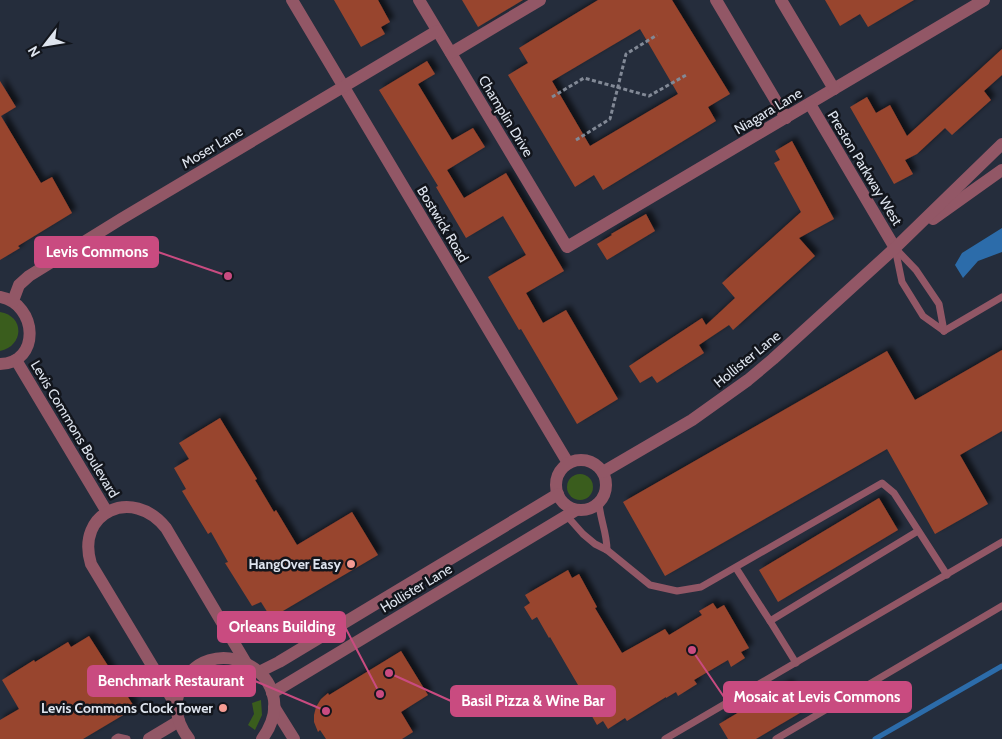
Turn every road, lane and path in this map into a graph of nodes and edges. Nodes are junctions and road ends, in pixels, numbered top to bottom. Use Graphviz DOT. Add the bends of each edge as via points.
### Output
graph roads {
  1 [pos="292,0"];
  2 [pos="540,0"];
  3 [pos="716,0"];
  4 [pos="781,0"];
  5 [pos="984,0"];
  6 [pos="424,2"];
  7 [pos="437,30"];
  8 [pos="657,35"];
  9 [pos="451,53"];
  10 [pos="688,74"];
  11 [pos="344,86"];
  12 [pos="618,86"];
  13 [pos="834,90"];
  14 [pos="552,97"];
  15 [pos="810,104"];
  16 [pos="786,118"];
  17 [pos="576,140"];
  18 [pos="1002,144"];
  19 [pos="1002,170"];
  20 [pos="567,247"];
  21 [pos="895,248"];
  22 [pos="0,297"];
  23 [pos="1002,297"];
  24 [pos="13,301"];
  25 [pos="944,331"];
  26 [pos="16,360"];
  27 [pos="0,364"];
  28 [pos="568,463"];
  29 [pos="603,472"];
  30 [pos="558,494"];
  31 [pos="599,503"];
  32 [pos="107,512"];
  33 [pos="572,513"];
  34 [pos="918,531"];
  35 [pos="1002,542"];
  36 [pos="607,550"];
  37 [pos="736,568"];
  38 [pos="946,575"];
  39 [pos="1002,606"];
  40 [pos="770,621"];
  41 [pos="246,663"];
  42 [pos="796,663"];
  43 [pos="259,672"];
  44 [pos="272,693"];
  45 [pos="177,707"];
  46 [pos="274,707"];
  47 [pos="179,721"];
  48 [pos="115,739"];
  49 [pos="127,739"];
  50 [pos="149,739"];
  51 [pos="189,739"];
  52 [pos="262,739"];
  53 [pos="294,739"];
  54 [pos="665,739"];
  55 [pos="776,739"];
  1 -- 11 [label="street, Bostwick Road"];
  2 -- 9 [label="street"];
  3 -- 16 [label="street"];
  4 -- 13 [label="street, Preston Parkway West"];
  5 -- 13 [label="street, Niagara Lane"];
  6 -- 7 [label="street, Champlin Drive"];
  7 -- 9 [label="street, Champlin Drive"];
  7 -- 11 [label="street, Moser Lane"];
  8 -- 12 [label="path" via="626,54"];
  9 -- 20 [label="street, Champlin Drive"];
  10 -- 12 [label="path" via="649,96"];
  11 -- 24 [label="street, Moser Lane" via="29,276 19,286"];
  11 -- 28 [label="street, Bostwick Road"];
  12 -- 14 [label="path" via="584,78"];
  12 -- 17 [label="path" via="610,119"];
  13 -- 15 [label="street, Niagara Lane"];
  15 -- 16 [label="street, Niagara Lane"];
  15 -- 21 [label="street, Preston Parkway West"];
  16 -- 20 [label="street, Niagara Lane"];
  18 -- 21 [label="street, Hollister Lane"];
  19 -- 21 [label="street, Hollister Lane"];
  21 -- 25 [label="lane" via="916,270 939,304"];
  21 -- 25 [label="lane" via="902,282 923,316"];
  21 -- 29 [label="street, Hollister Lane" via="748,380 692,420"];
  22 -- 24 [label="street"];
  23 -- 25 [label="lane"];
  24 -- 26 [label="street, Levis Commons Boulevard" via="24,312 30,326 29,343"];
  26 -- 27 [label="street, Levis Commons Boulevard"];
  26 -- 32 [label="street, Levis Commons Boulevard"];
  28 -- 29 [label="street" via="585,460"];
  28 -- 30 [label="street" via="559,474"];
  29 -- 31 [label="street" via="606,488"];
  30 -- 33 [label="street"];
  30 -- 43 [label="street, Hollister Lane"];
  31 -- 33 [label="street, Hollister Lane"];
  31 -- 36 [label="lane"];
  32 -- 41 [label="street, Levis Commons Boulevard" via="133,507 151,513 159,520"];
  32 -- 45 [label="street, Levis Commons Boulevard" via="89,535 87,550 90,564"];
  33 -- 36 [label="lane" via="583,534"];
  33 -- 44 [label="street, Hollister Lane"];
  34 -- 37 [label="lane" via="894,494 882,483"];
  34 -- 38 [label="lane"];
  34 -- 40 [label="lane"];
  35 -- 38 [label="lane"];
  36 -- 37 [label="lane" via="650,585 677,591 701,587"];
  37 -- 40 [label="lane"];
  38 -- 42 [label="lane"];
  39 -- 55 [label="lane"];
  40 -- 42 [label="lane"];
  41 -- 43 [label="street, Levis Commons Boulevard"];
  41 -- 45 [label="street, Levis Commons Boulevard" via="236,659 204,663 182,686"];
  42 -- 54 [label="lane"];
  43 -- 44 [label="street, Levis Commons Boulevard"];
  44 -- 46 [label="street, Levis Commons Boulevard"];
  45 -- 47 [label="street, Levis Commons Boulevard"];
  46 -- 52 [label="street, Levis Commons Boulevard" via="268,731"];
  46 -- 53 [label="street, Levis Commons Boulevard"];
  47 -- 50 [label="street"];
  47 -- 51 [label="street, Levis Commons Boulevard"];
  48 -- 49 [label="lane"];
}
